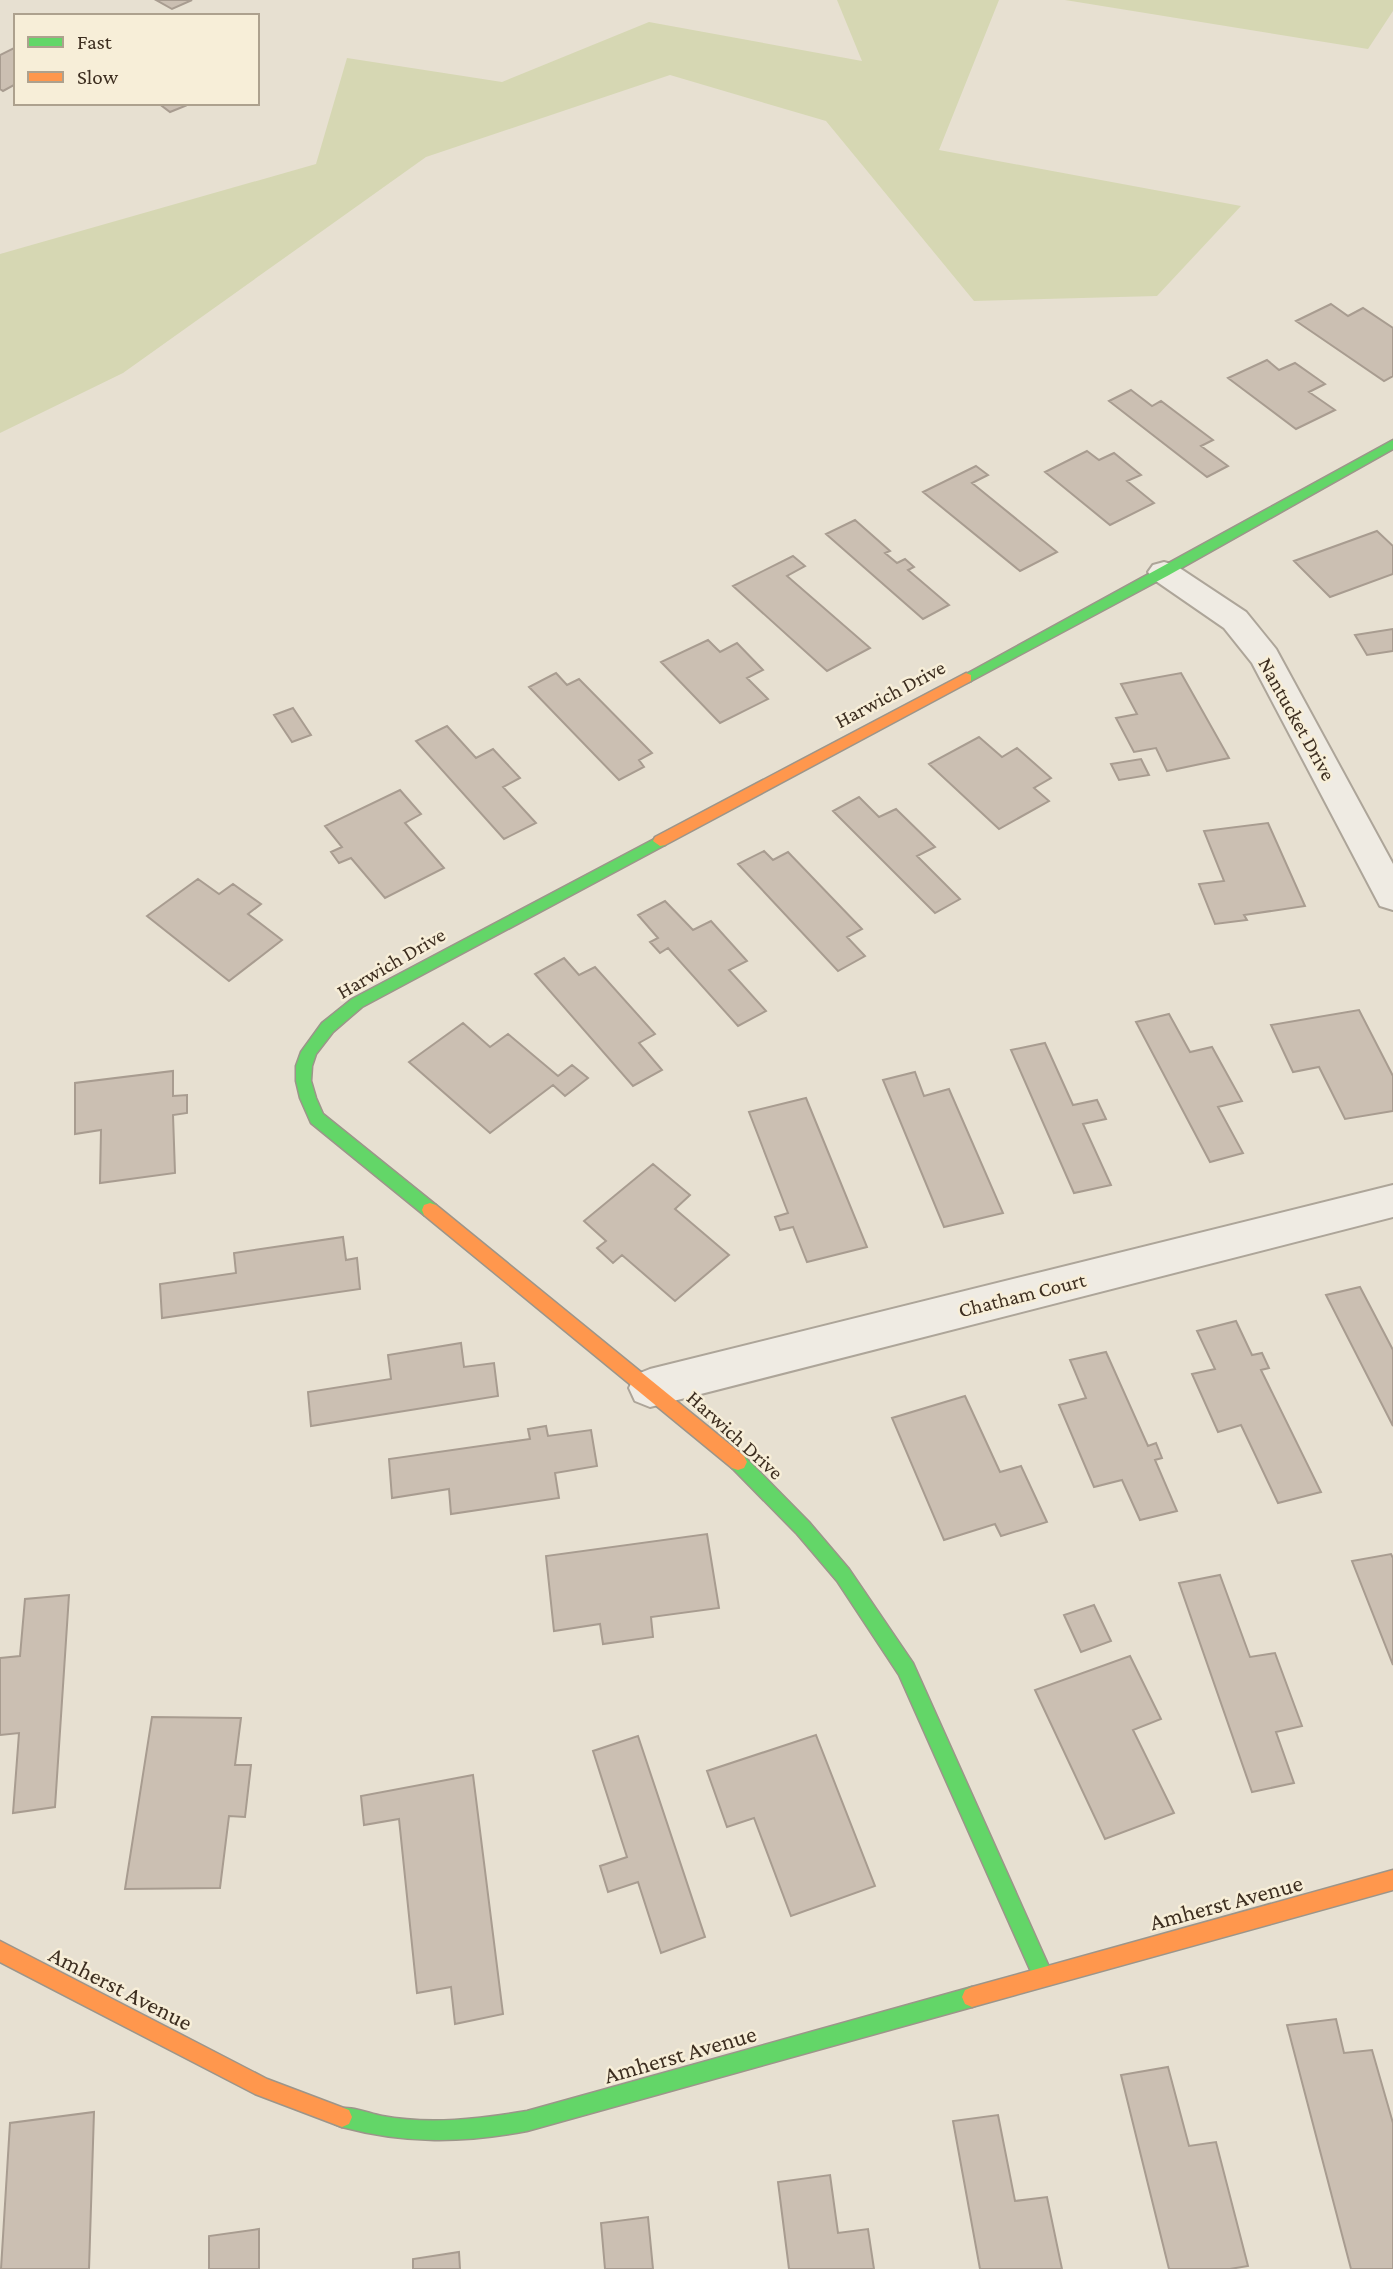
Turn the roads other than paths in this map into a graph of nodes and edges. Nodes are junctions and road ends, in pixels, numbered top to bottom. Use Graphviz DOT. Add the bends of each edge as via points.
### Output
graph roads {
  1 [pos="1393,444"];
  2 [pos="1164,572"];
  3 [pos="1393,897"];
  4 [pos="1393,1201"];
  5 [pos="650,1388"];
  6 [pos="1393,1880"];
  7 [pos="0,1951"];
  8 [pos="1043,1976"];
  1 -- 2 [label="street, Harwich Drive"];
  2 -- 3 [label="street, Nantucket Drive" via="1235,620 1260,651"];
  2 -- 5 [label="street, Harwich Drive" via="357,1003 315,1038 305,1058 302,1081 307,1105 317,1118"];
  4 -- 5 [label="street, Chatham Court"];
  5 -- 8 [label="street, Harwich Drive" via="769,1492 843,1575 875,1621 906,1669"];
  6 -- 8 [label="street, Amherst Avenue"];
  7 -- 8 [label="street, Amherst Avenue" via="303,2105 347,2121 438,2134 483,2132"];
}
